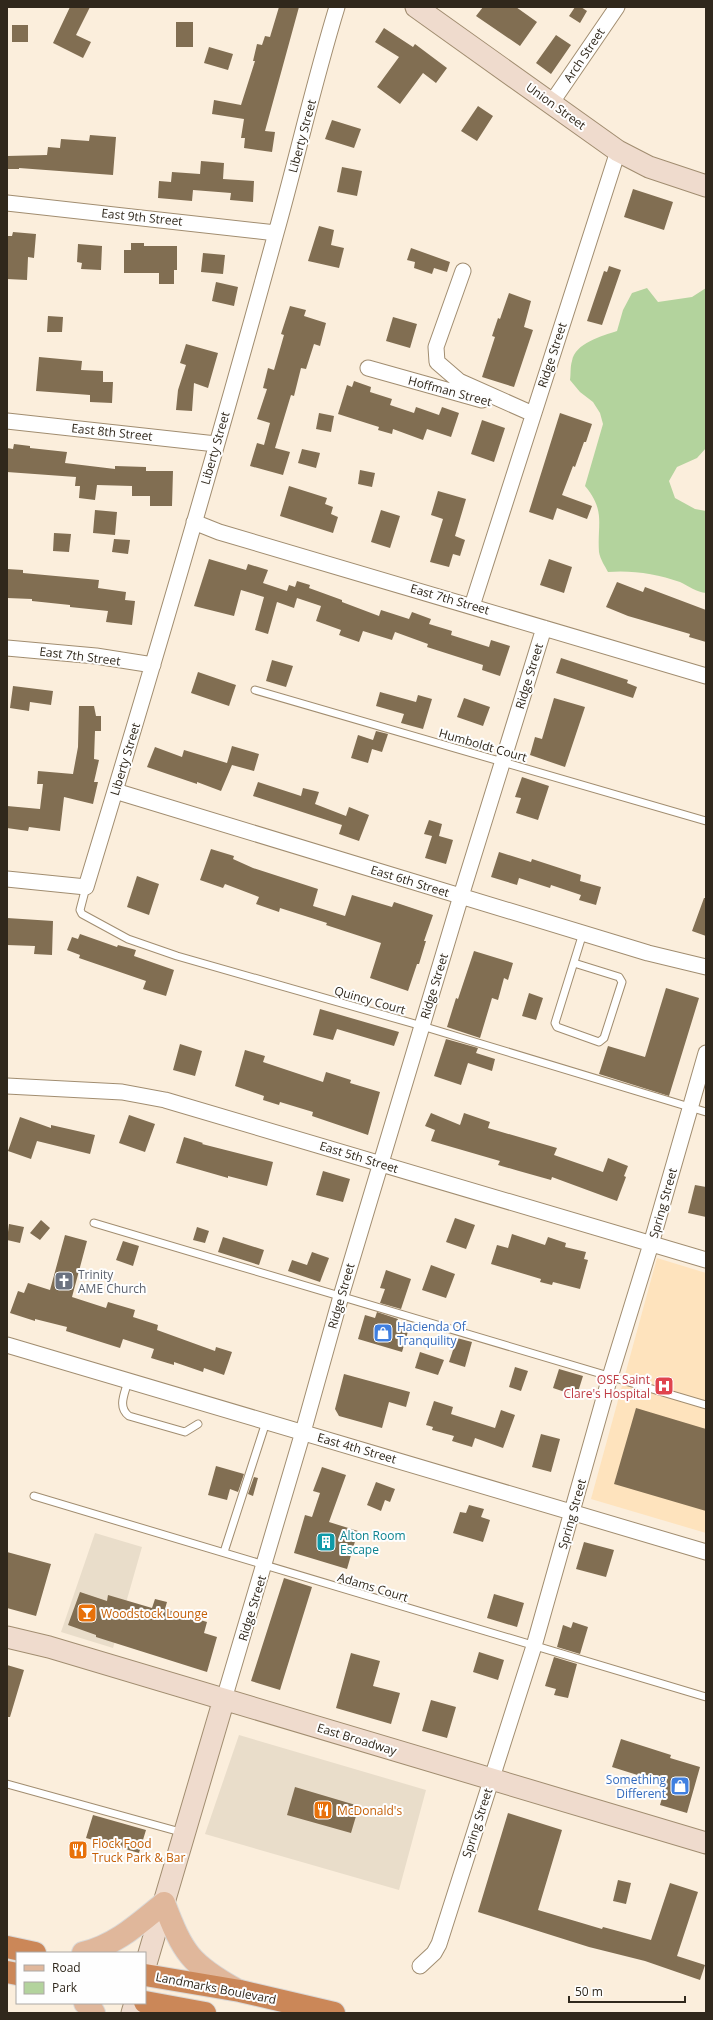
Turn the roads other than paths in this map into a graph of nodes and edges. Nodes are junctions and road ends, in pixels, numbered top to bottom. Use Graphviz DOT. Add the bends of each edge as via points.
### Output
graph roads {
  1 [pos="337,7"];
  2 [pos="416,7"];
  3 [pos="617,7"];
  4 [pos="552,102"];
  5 [pos="618,151"];
  6 [pos="706,186"];
  7 [pos="7,203"];
  8 [pos="276,233"];
  9 [pos="463,271"];
  10 [pos="368,368"];
  11 [pos="533,414"];
  12 [pos="7,421"];
  13 [pos="216,444"];
  14 [pos="194,522"];
  15 [pos="472,606"];
  16 [pos="544,628"];
  17 [pos="7,648"];
  18 [pos="153,665"];
  19 [pos="706,676"];
  20 [pos="255,690"];
  21 [pos="502,762"];
  22 [pos="115,792"];
  23 [pos="706,821"];
  24 [pos="7,879"];
  25 [pos="86,887"];
  26 [pos="461,896"];
  27 [pos="583,933"];
  28 [pos="574,963"];
  29 [pos="706,967"];
  30 [pos="422,1026"];
  31 [pos="706,1053"];
  32 [pos="7,1086"];
  33 [pos="690,1108"];
  34 [pos="706,1112"];
  35 [pos="381,1164"];
  36 [pos="94,1223"];
  37 [pos="651,1244"];
  38 [pos="706,1260"];
  39 [pos="341,1296"];
  40 [pos="7,1345"];
  41 [pos="610,1377"];
  42 [pos="128,1381"];
  43 [pos="706,1405"];
  44 [pos="266,1422"];
  45 [pos="198,1424"];
  46 [pos="303,1432"];
  47 [pos="34,1496"];
  48 [pos="572,1512"];
  49 [pos="224,1552"];
  50 [pos="706,1552"];
  51 [pos="265,1564"];
  52 [pos="7,1637"];
  53 [pos="534,1646"];
  54 [pos="706,1697"];
  55 [pos="224,1699"];
  56 [pos="491,1779"];
  57 [pos="7,1784"];
  58 [pos="184,1833"];
  59 [pos="706,1843"];
  60 [pos="164,1903"];
  61 [pos="7,1947"];
  62 [pos="30,1952"];
  63 [pos="87,1952"];
  64 [pos="146,1964"];
  65 [pos="420,1966"];
  66 [pos="146,1975"];
  67 [pos="240,1991"];
  68 [pos="146,2002"];
  69 [pos="86,2004"];
  70 [pos="94,2013"];
  71 [pos="205,2013"];
  72 [pos="334,2013"];
  1 -- 8 [label="street, Liberty Street"];
  2 -- 4 [label="street, Union Street"];
  3 -- 4 [label="street, Arch Street"];
  4 -- 5 [label="street, Union Street"];
  5 -- 6 [label="street, Union Street" via="649,167"];
  5 -- 11 [label="street, Ridge Street"];
  7 -- 8 [label="street, East 9th Street"];
  8 -- 13 [label="street, Liberty Street"];
  9 -- 11 [label="street" via="436,347 436,362 460,381"];
  10 -- 11 [label="street, Hoffman Street"];
  11 -- 15 [label="street, Ridge Street"];
  12 -- 13 [label="street, East 8th Street"];
  13 -- 14 [label="street, Liberty Street"];
  14 -- 15 [label="street, East 7th Street" via="219,532"];
  14 -- 18 [label="street, Liberty Street"];
  15 -- 16 [label="street, East 7th Street"];
  16 -- 19 [label="street, East 7th Street"];
  16 -- 21 [label="street, Ridge Street"];
  17 -- 18 [label="street, East 7th Street" via="96,656"];
  18 -- 22 [label="street, Liberty Street"];
  20 -- 21 [label="lane, Humboldt Court"];
  21 -- 23 [label="lane, Humboldt Court"];
  21 -- 26 [label="street, Ridge Street"];
  22 -- 25 [label="street, Liberty Street"];
  22 -- 26 [label="street, East 6th Street"];
  24 -- 25 [label="street"];
  25 -- 30 [label="lane, Quincy Court" via="80,910 82,914 128,939"];
  26 -- 27 [label="street, East 6th Street"];
  26 -- 30 [label="street, Ridge Street"];
  27 -- 28 [label="lane"];
  27 -- 29 [label="street, East 6th Street"];
  28 -- 28 [label="lane" via="555,1023 557,1027 599,1042 604,1038 622,982 620,977"];
  30 -- 33 [label="lane, Quincy Court"];
  30 -- 35 [label="street, Ridge Street"];
  31 -- 33 [label="street, Spring Street"];
  32 -- 35 [label="street, East 5th Street" via="139,1094"];
  33 -- 34 [label="lane, Quincy Court"];
  33 -- 37 [label="street, Spring Street"];
  35 -- 37 [label="street, East 5th Street"];
  35 -- 39 [label="street, Ridge Street"];
  36 -- 39 [label="lane"];
  37 -- 38 [label="street, East 5th Street"];
  37 -- 41 [label="street, Spring Street"];
  39 -- 41 [label="lane"];
  39 -- 46 [label="street, Ridge Street"];
  40 -- 42 [label="street, East 4th Street"];
  41 -- 43 [label="lane"];
  41 -- 48 [label="street, Spring Street"];
  42 -- 44 [label="street, East 4th Street"];
  42 -- 45 [label="lane" via="122,1405 129,1416 185,1432"];
  44 -- 46 [label="street, East 4th Street"];
  44 -- 49 [label="lane"];
  46 -- 48 [label="street, East 4th Street"];
  46 -- 51 [label="street, Ridge Street"];
  47 -- 49 [label="lane, Adams Court"];
  48 -- 50 [label="street, East 4th Street"];
  48 -- 53 [label="street, Spring Street"];
  49 -- 51 [label="lane, Adams Court"];
  51 -- 53 [label="lane, Adams Court"];
  51 -- 55 [label="street, Ridge Street"];
  52 -- 55 [label="street, East Broadway"];
  53 -- 54 [label="lane, Adams Court"];
  53 -- 56 [label="street, Spring Street"];
  55 -- 56 [label="street, East Broadway"];
  55 -- 58 [label="street, Ridge Street"];
  56 -- 59 [label="street, East Broadway"];
  56 -- 65 [label="street, Spring Street" via="438,1944 434,1953"];
  57 -- 58 [label="lane"];
  58 -- 60 [label="street, Ridge Street"];
  60 -- 63 [label="main road" via="122,1937 107,1946"];
  60 -- 64 [label="street, Ridge Street"];
  60 -- 67 [label="main road" via="182,1947 195,1962 213,1976"];
  61 -- 62 [label="highway"];
  66 -- 67 [label="highway, Landmarks Boulevard"];
  67 -- 72 [label="highway, Landmarks Boulevard"];
  68 -- 71 [label="highway"];
  69 -- 70 [label="main road"];
}
